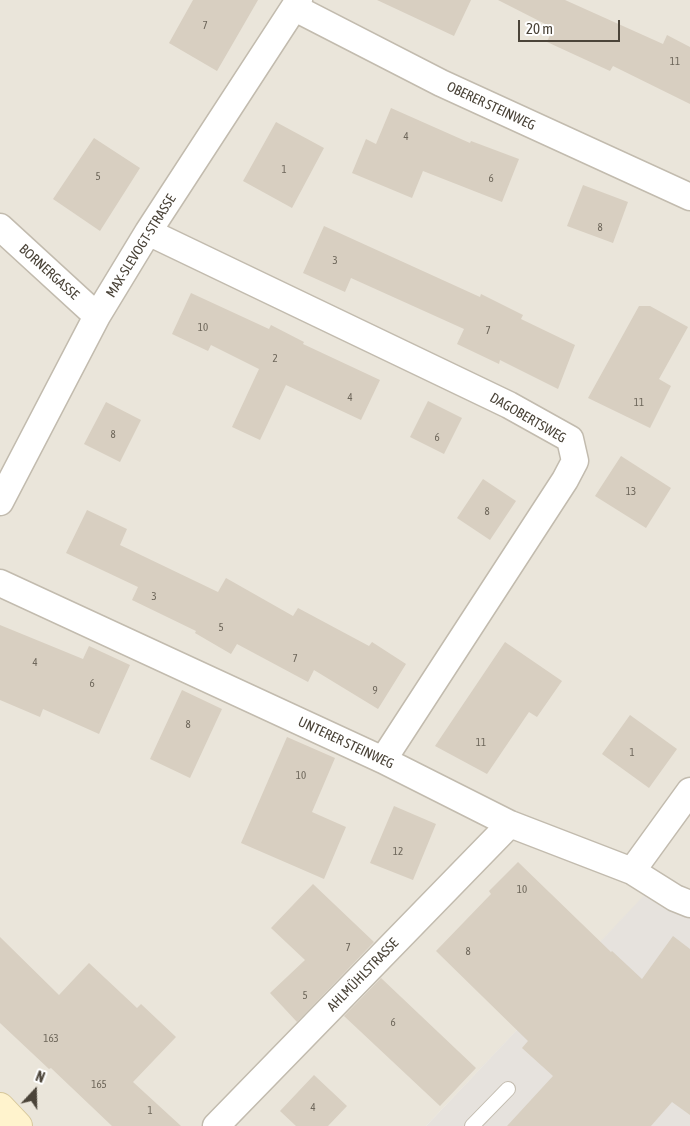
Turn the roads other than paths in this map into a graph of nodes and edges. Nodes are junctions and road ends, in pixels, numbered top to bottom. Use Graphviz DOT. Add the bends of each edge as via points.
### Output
graph roads {
  1 [pos="297,4"];
  2 [pos="690,197"];
  3 [pos="0,227"];
  4 [pos="148,232"];
  5 [pos="97,316"];
  6 [pos="0,502"];
  7 [pos="0,583"];
  8 [pos="383,760"];
  9 [pos="690,791"];
  10 [pos="510,824"];
  11 [pos="632,871"];
  12 [pos="690,904"];
  13 [pos="508,1089"];
  14 [pos="0,1107"];
  15 [pos="18,1126"];
  16 [pos="216,1126"];
  17 [pos="472,1126"];
  1 -- 2 [label="street, OBERER STEINWEG" via="441,83"];
  1 -- 4 [label="street, MAX-SLEVOGT-STRASSE"];
  3 -- 5 [label="street, BORNERGASSE"];
  4 -- 5 [label="street, MAX-SLEVOGT-STRASSE"];
  4 -- 8 [label="street, DAGOBERTSWEG" via="509,405 570,440 575,461 565,480"];
  5 -- 6 [label="street, MAX-SLEVOGT-STRASSE"];
  7 -- 8 [label="street, UNTERER STEINWEG"];
  8 -- 10 [label="street, UNTERER STEINWEG"];
  9 -- 11 [label="street"];
  10 -- 11 [label="street, UNTERER STEINWEG"];
  10 -- 16 [label="street, AHLMÜHLSTRASSE"];
  11 -- 12 [label="street, UNTERER STEINWEG" via="674,898"];
  13 -- 17 [label="lane"];
  14 -- 15 [label="street"];
}
